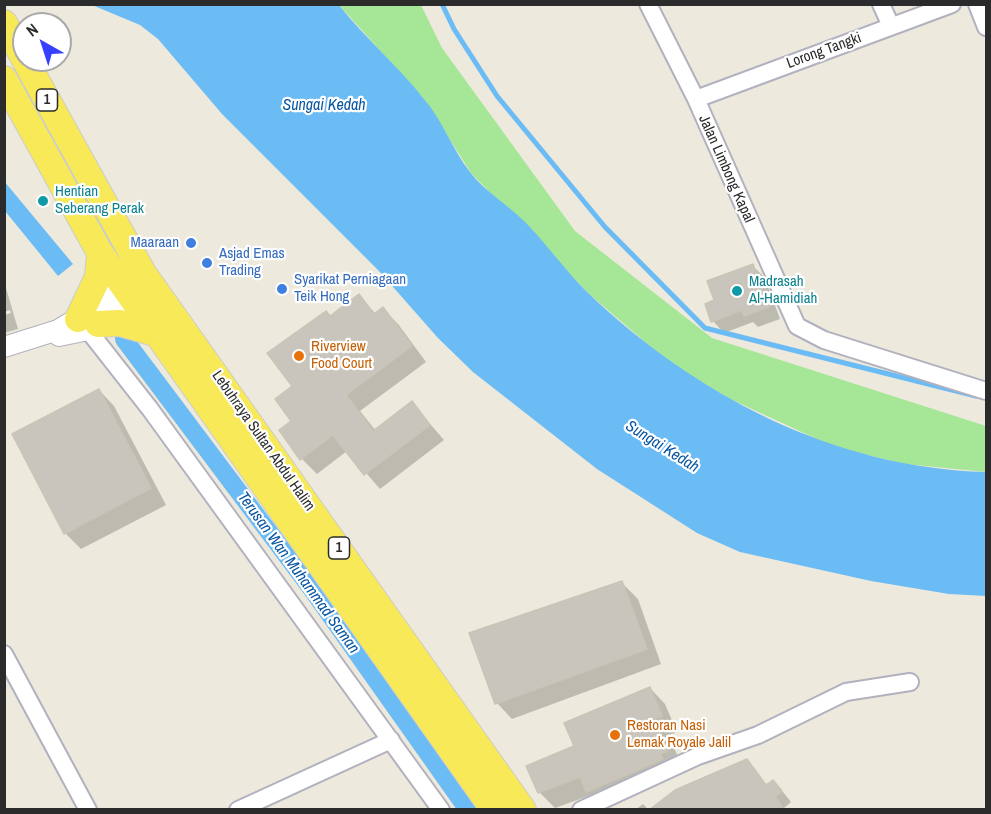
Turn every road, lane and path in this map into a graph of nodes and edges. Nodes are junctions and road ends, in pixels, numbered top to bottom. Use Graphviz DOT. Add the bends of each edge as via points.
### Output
graph roads {
  1 [pos="648,4"];
  2 [pos="881,4"];
  3 [pos="952,4"];
  4 [pos="977,4"];
  5 [pos="891,26"];
  6 [pos="987,27"];
  7 [pos="31,72"];
  8 [pos="4,79"];
  9 [pos="696,99"];
  10 [pos="100,253"];
  11 [pos="138,287"];
  12 [pos="88,324"];
  13 [pos="154,333"];
  14 [pos="4,347"];
  15 [pos="987,391"];
  16 [pos="4,654"];
  17 [pos="910,682"];
  18 [pos="11,683"];
  19 [pos="391,740"];
  20 [pos="88,810"];
  21 [pos="238,810"];
  22 [pos="441,810"];
  23 [pos="494,810"];
  24 [pos="523,810"];
  25 [pos="581,810"];
  1 -- 9 [label="street, Jalan Limbong Kapal"];
  2 -- 5 [label="street"];
  3 -- 5 [label="street, Lorong Tangki"];
  4 -- 6 [label="street"];
  5 -- 9 [label="street, Lorong Tangki"];
  7 -- 11 [label="main road, Lebuhraya Sultan Abdul Halim / 1"];
  8 -- 10 [label="main road, Lebuhraya Sultan Abdul Halim / 1"];
  9 -- 15 [label="street, Jalan Limbong Kapal" via="792,318 805,332"];
  10 -- 11 [label="main road, Lebuhraya Sultan Abdul Halim / 1"];
  10 -- 12 [label="main road"];
  11 -- 12 [label="street"];
  11 -- 13 [label="main road, Lebuhraya Sultan Abdul Halim / 1"];
  11 -- 24 [label="main road, Lebuhraya Sultan Abdul Halim / 1"];
  12 -- 13 [label="main road" via="120,323"];
  12 -- 14 [label="street"];
  12 -- 19 [label="street"];
  13 -- 23 [label="main road, Lebuhraya Sultan Abdul Halim / 1"];
  16 -- 18 [label="street"];
  17 -- 25 [label="street" via="846,692 758,735 698,756"];
  18 -- 20 [label="street"];
  19 -- 21 [label="street"];
  19 -- 22 [label="street"];
}
